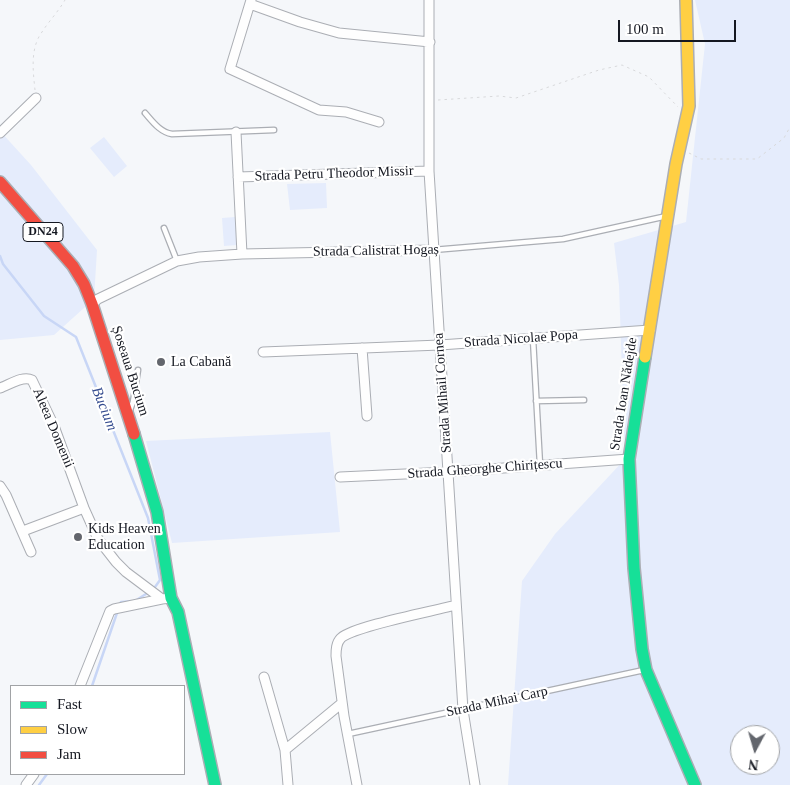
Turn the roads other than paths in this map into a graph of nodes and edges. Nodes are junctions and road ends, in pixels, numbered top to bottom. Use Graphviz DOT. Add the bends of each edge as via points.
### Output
graph roads {
  1 [pos="429,0"];
  2 [pos="686,0"];
  3 [pos="250,2"];
  4 [pos="430,42"];
  5 [pos="36,98"];
  6 [pos="145,113"];
  7 [pos="379,122"];
  8 [pos="274,130"];
  9 [pos="0,132"];
  10 [pos="236,132"];
  11 [pos="430,171"];
  12 [pos="238,177"];
  13 [pos="0,182"];
  14 [pos="668,215"];
  15 [pos="164,228"];
  16 [pos="433,250"];
  17 [pos="242,254"];
  18 [pos="177,261"];
  19 [pos="92,304"];
  20 [pos="650,330"];
  21 [pos="533,339"];
  22 [pos="440,345"];
  23 [pos="362,348"];
  24 [pos="263,352"];
  25 [pos="138,370"];
  26 [pos="0,388"];
  27 [pos="584,400"];
  28 [pos="536,401"];
  29 [pos="128,415"];
  30 [pos="367,416"];
  31 [pos="629,459"];
  32 [pos="540,465"];
  33 [pos="448,472"];
  34 [pos="340,477"];
  35 [pos="0,486"];
  36 [pos="84,508"];
  37 [pos="23,531"];
  38 [pos="31,552"];
  39 [pos="167,598"];
  40 [pos="456,605"];
  41 [pos="646,670"];
  42 [pos="264,677"];
  43 [pos="80,685"];
  44 [pos="184,685"];
  45 [pos="185,687"];
  46 [pos="342,703"];
  47 [pos="463,710"];
  48 [pos="347,735"];
  49 [pos="284,750"];
  50 [pos="206,785"];
  51 [pos="215,785"];
  52 [pos="288,785"];
  53 [pos="357,785"];
  54 [pos="475,785"];
  55 [pos="695,785"];
  1 -- 4 [label="street, Strada Mihail Cornea"];
  2 -- 14 [label="main road, Strada Ioan Nădejde" via="689,106"];
  3 -- 4 [label="street" via="339,33"];
  3 -- 7 [label="street" via="230,69 319,110 346,112"];
  4 -- 11 [label="street, Strada Mihail Cornea"];
  5 -- 9 [label="street"];
  6 -- 10 [label="lane" via="166,133"];
  8 -- 10 [label="lane"];
  10 -- 12 [label="street, Strada Petru Theodor Missir"];
  11 -- 12 [label="street, Strada Petru Theodor Missir"];
  11 -- 16 [label="street, Strada Mihail Cornea"];
  12 -- 17 [label="street, Strada Petru Theodor Missir"];
  13 -- 19 [label="main road, Șoseaua Bucium / DN24" via="73,266"];
  14 -- 16 [label="lane, Strada Calistrat Hogaș" via="564,239"];
  14 -- 20 [label="main road, Strada Ioan Nădejde"];
  15 -- 18 [label="lane"];
  16 -- 17 [label="street, Strada Calistrat Hogaș"];
  16 -- 22 [label="street, Strada Mihail Cornea"];
  17 -- 18 [label="street, Strada Calistrat Hogaș"];
  18 -- 19 [label="street, Strada Calistrat Hogaș"];
  19 -- 29 [label="main road, Șoseaua Bucium / DN24"];
  20 -- 21 [label="street, Strada Nicolae Popa"];
  20 -- 31 [label="main road, Strada Ioan Nădejde"];
  21 -- 22 [label="street, Strada Nicolae Popa"];
  21 -- 28 [label="lane"];
  22 -- 23 [label="street, Strada Nicolae Popa"];
  22 -- 33 [label="street, Strada Mihail Cornea"];
  23 -- 24 [label="street, Strada Nicolae Popa"];
  23 -- 30 [label="street"];
  25 -- 29 [label="lane"];
  26 -- 36 [label="street, Aleea Domenii" via="24,378 34,382"];
  27 -- 28 [label="lane"];
  28 -- 32 [label="lane"];
  29 -- 39 [label="main road, Șoseaua Bucium / DN24" via="156,512"];
  31 -- 32 [label="street, Strada Gheorghe Chirițescu"];
  31 -- 41 [label="main road, Strada Ioan Nădejde" via="634,568"];
  32 -- 33 [label="street, Strada Gheorghe Chirițescu"];
  33 -- 34 [label="street, Strada Gheorghe Chirițescu"];
  33 -- 40 [label="street, Strada Mihail Cornea"];
  35 -- 37 [label="street"];
  36 -- 37 [label="street"];
  36 -- 39 [label="street, Aleea Domenii" via="98,539 116,562"];
  37 -- 38 [label="street"];
  39 -- 43 [label="street" via="110,611"];
  39 -- 44 [label="main road, Șoseaua Bucium / DN24"];
  39 -- 51 [label="main road, Șoseaua Bucium / DN24" via="178,612"];
  40 -- 46 [label="street" via="362,628 339,640 336,656"];
  40 -- 47 [label="street, Strada Mihail Cornea"];
  41 -- 47 [label="lane, Strada Mihai Carp"];
  41 -- 55 [label="main road, Strada Ioan Nădejde"];
  42 -- 49 [label="street"];
  45 -- 50 [label="main road, Șoseaua Bucium / DN24"];
  46 -- 48 [label="street"];
  46 -- 49 [label="street"];
  47 -- 48 [label="lane, Strada Mihai Carp"];
  47 -- 54 [label="street, Strada Mihail Cornea"];
  48 -- 53 [label="street"];
  49 -- 52 [label="street"];
}
